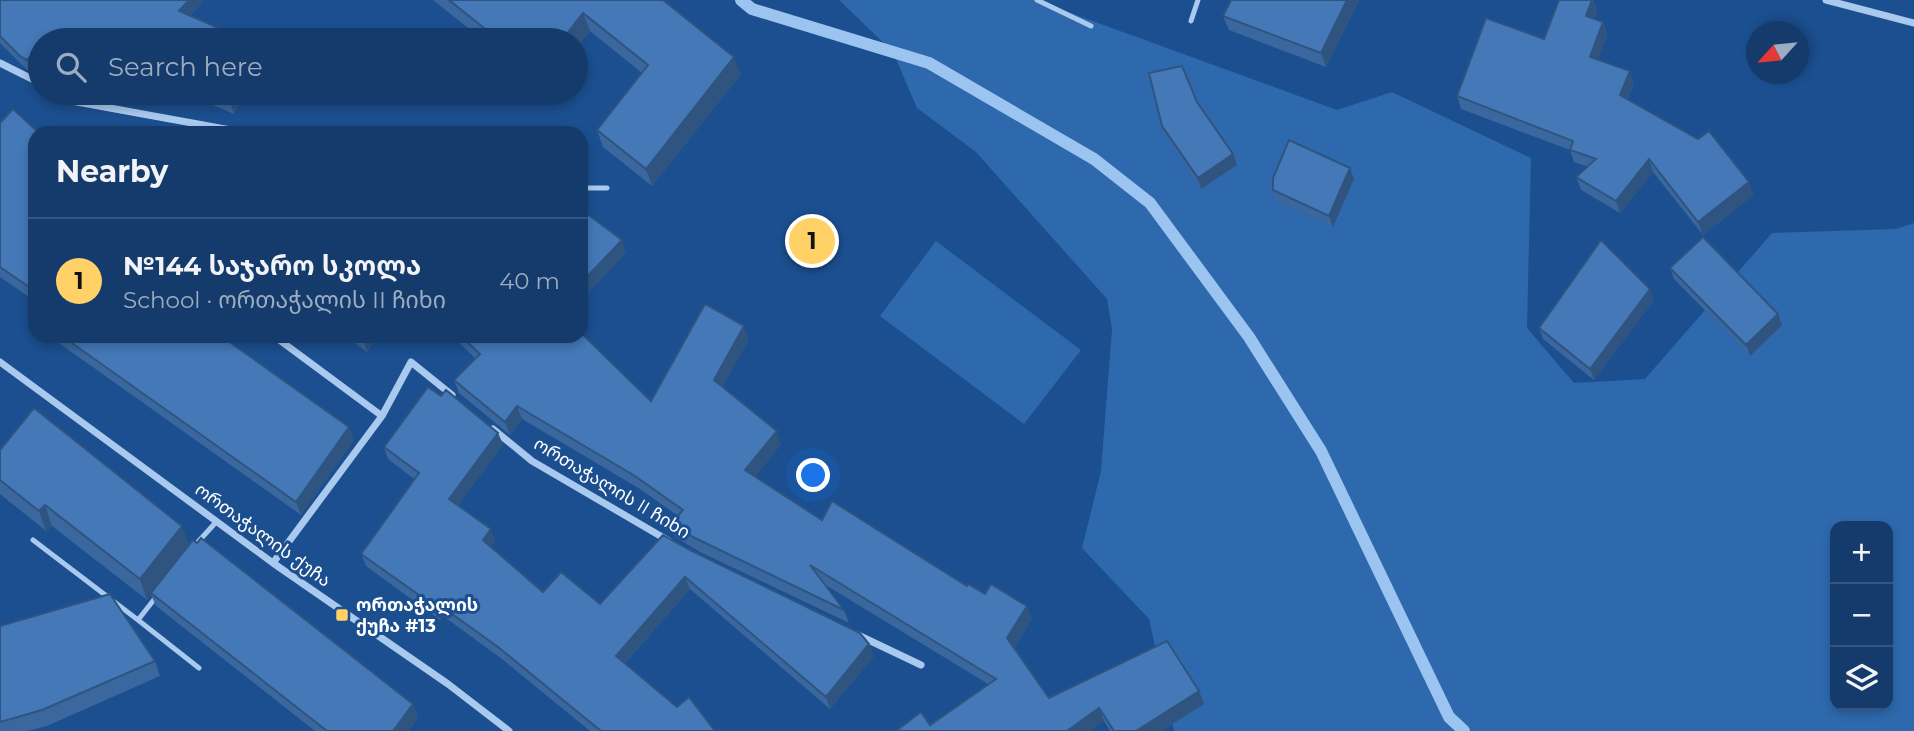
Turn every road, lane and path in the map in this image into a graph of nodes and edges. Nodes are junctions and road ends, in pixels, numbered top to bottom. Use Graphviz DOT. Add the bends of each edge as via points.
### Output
graph roads {
  1 [pos="1037,0"];
  2 [pos="1198,0"];
  3 [pos="1826,0"];
  4 [pos="1191,21"];
  5 [pos="1914,23"];
  6 [pos="1091,26"];
  7 [pos="0,62"];
  8 [pos="28,77"];
  9 [pos="93,105"];
  10 [pos="209,126"];
  11 [pos="588,188"];
  12 [pos="607,188"];
  13 [pos="283,343"];
  14 [pos="0,362"];
  15 [pos="461,403"];
  16 [pos="382,416"];
  17 [pos="482,419"];
  18 [pos="217,521"];
  19 [pos="33,540"];
  20 [pos="673,543"];
  21 [pos="195,547"];
  22 [pos="273,563"];
  23 [pos="162,589"];
  24 [pos="138,620"];
  25 [pos="846,629"];
  26 [pos="920,665"];
  27 [pos="198,668"];
  28 [pos="509,731"];
  1 -- 6 [label="lane"];
  2 -- 4 [label="lane"];
  3 -- 5 [label="street"];
  7 -- 8 [label="street"];
  9 -- 10 [label="street"];
  11 -- 12 [label="lane"];
  13 -- 16 [label="street"];
  14 -- 18 [label="street, ორთაჭალის ქუჩა"];
  15 -- 16 [label="street" via="411,362"];
  16 -- 22 [label="street"];
  17 -- 20 [label="street, ორთაჭალის II ჩიხი" via="532,461"];
  18 -- 21 [label="lane"];
  18 -- 22 [label="street, ორთაჭალის ქუჩა"];
  19 -- 24 [label="lane"];
  22 -- 28 [label="street, ორთაჭალის ქუჩა"];
  23 -- 24 [label="lane"];
  24 -- 27 [label="lane"];
  25 -- 26 [label="street"];
}
